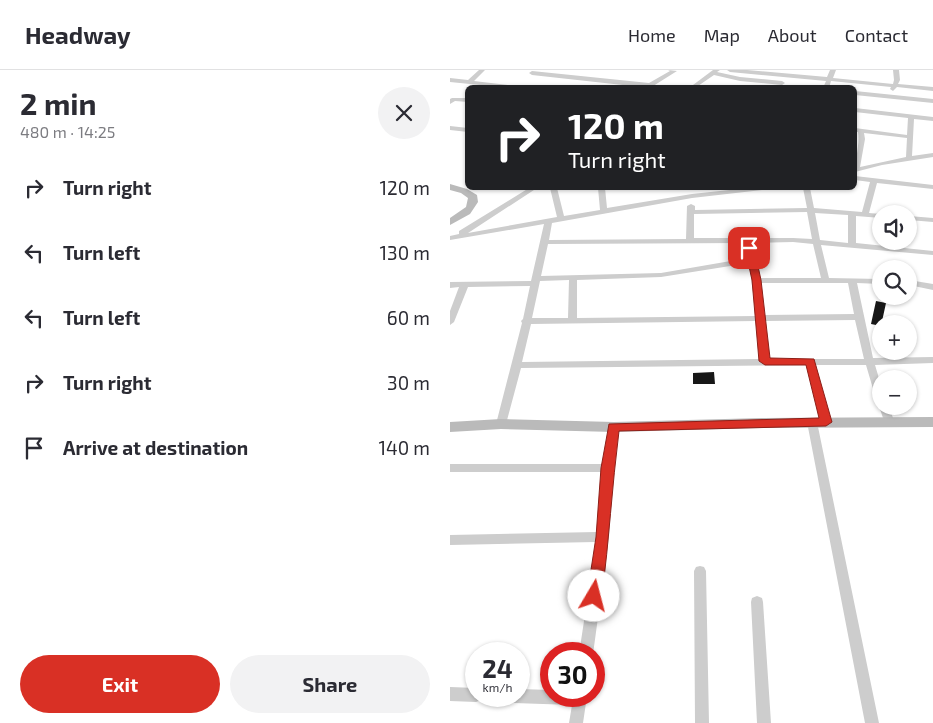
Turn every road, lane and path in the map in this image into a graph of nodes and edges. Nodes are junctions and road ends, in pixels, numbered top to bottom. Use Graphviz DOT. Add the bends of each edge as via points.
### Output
graph roads {
  1 [pos="482,70"];
  2 [pos="571,70"];
  3 [pos="670,70"];
  4 [pos="730,70"];
  5 [pos="833,70"];
  6 [pos="896,70"];
  7 [pos="534,72"];
  8 [pos="715,72"];
  9 [pos="786,75"];
  10 [pos="565,76"];
  11 [pos="740,79"];
  12 [pos="450,80"];
  13 [pos="829,80"];
  14 [pos="470,82"];
  15 [pos="502,85"];
  16 [pos="514,85"];
  17 [pos="639,85"];
  18 [pos="649,85"];
  19 [pos="696,85"];
  20 [pos="737,85"];
  21 [pos="781,85"];
  22 [pos="827,85"];
  23 [pos="894,85"];
  24 [pos="916,88"];
  25 [pos="933,89"];
  26 [pos="857,93"];
  27 [pos="889,96"];
  28 [pos="915,99"];
  29 [pos="451,100"];
  30 [pos="465,100"];
  31 [pos="933,101"];
  32 [pos="857,110"];
  33 [pos="911,117"];
  34 [pos="933,119"];
  35 [pos="450,128"];
  36 [pos="465,129"];
  37 [pos="858,130"];
  38 [pos="910,137"];
  39 [pos="933,154"];
  40 [pos="909,158"];
  41 [pos="857,165"];
  42 [pos="857,170"];
  43 [pos="857,178"];
  44 [pos="874,180"];
  45 [pos="450,187"];
  46 [pos="933,187"];
  47 [pos="530,190"];
  48 [pos="554,190"];
  49 [pos="601,190"];
  50 [pos="712,190"];
  51 [pos="807,190"];
  52 [pos="692,196"];
  53 [pos="604,210"];
  54 [pos="810,210"];
  55 [pos="691,212"];
  56 [pos="852,213"];
  57 [pos="865,214"];
  58 [pos="872,215"];
  59 [pos="561,217"];
  60 [pos="484,218"];
  61 [pos="917,219"];
  62 [pos="548,220"];
  63 [pos="933,220"];
  64 [pos="450,222"];
  65 [pos="497,229"];
  66 [pos="452,238"];
  67 [pos="690,240"];
  68 [pos="748,240"];
  69 [pos="816,241"];
  70 [pos="545,242"];
  71 [pos="852,244"];
  72 [pos="872,244"];
  73 [pos="917,250"];
  74 [pos="933,253"];
  75 [pos="752,260"];
  76 [pos="573,278"];
  77 [pos="825,279"];
  78 [pos="756,280"];
  79 [pos="852,280"];
  80 [pos="535,281"];
  81 [pos="872,281"];
  82 [pos="464,284"];
  83 [pos="917,284"];
  84 [pos="450,285"];
  85 [pos="933,287"];
  86 [pos="857,317"];
  87 [pos="760,318"];
  88 [pos="572,320"];
  89 [pos="450,322"];
  90 [pos="525,322"];
  91 [pos="933,360"];
  92 [pos="765,361"];
  93 [pos="810,362"];
  94 [pos="868,362"];
  95 [pos="517,365"];
  96 [pos="872,373"];
  97 [pos="887,415"];
  98 [pos="889,421"];
  99 [pos="819,422"];
  100 [pos="933,422"];
  101 [pos="501,424"];
  102 [pos="450,427"];
  103 [pos="614,427"];
  104 [pos="450,468"];
  105 [pos="608,468"];
  106 [pos="603,537"];
  107 [pos="450,540"];
  108 [pos="700,571"];
  109 [pos="757,602"];
  110 [pos="588,642"];
  111 [pos="450,694"];
  112 [pos="465,695"];
  113 [pos="578,707"];
  114 [pos="576,723"];
  115 [pos="702,723"];
  116 [pos="764,723"];
  117 [pos="872,723"];
  1 -- 14 [label="street"];
  2 -- 10 [label="street"];
  3 -- 18 [label="street" via="674,71"];
  4 -- 9 [label="street"];
  5 -- 13 [label="street"];
  6 -- 23 [label="street"];
  7 -- 10 [label="street"];
  7 -- 16 [label="street"];
  8 -- 11 [label="street"];
  8 -- 19 [label="street"];
  9 -- 13 [label="street"];
  9 -- 21 [label="street"];
  10 -- 17 [label="street"];
  11 -- 20 [label="street"];
  11 -- 21 [label="street"];
  12 -- 14 [label="street"];
  13 -- 22 [label="street"];
  13 -- 23 [label="street"];
  14 -- 15 [label="street"];
  23 -- 24 [label="street"];
  23 -- 27 [label="street"];
  24 -- 25 [label="street"];
  24 -- 28 [label="street"];
  26 -- 27 [label="street"];
  27 -- 28 [label="street"];
  28 -- 31 [label="street"];
  29 -- 30 [label="street"];
  32 -- 33 [label="street"];
  33 -- 34 [label="street"];
  33 -- 38 [label="street"];
  35 -- 36 [label="street"];
  37 -- 38 [label="street"];
  37 -- 41 [label="street" via="862,139"];
  38 -- 40 [label="street"];
  39 -- 40 [label="street"];
  40 -- 42 [label="street"];
  43 -- 44 [label="street"];
  44 -- 46 [label="street"];
  44 -- 57 [label="street"];
  45 -- 64 [label="street" via="464,191 473,197 474,202 464,214"];
  47 -- 60 [label="street"];
  48 -- 59 [label="street"];
  49 -- 53 [label="street"];
  50 -- 52 [label="street"];
  51 -- 54 [label="street"];
  52 -- 53 [label="street"];
  52 -- 55 [label="street"];
  53 -- 59 [label="street"];
  54 -- 55 [label="street"];
  54 -- 56 [label="street"];
  54 -- 69 [label="street"];
  55 -- 67 [label="street"];
  56 -- 57 [label="street"];
  56 -- 71 [label="street"];
  57 -- 58 [label="street"];
  59 -- 62 [label="street"];
  60 -- 65 [label="street" via="486,224"];
  60 -- 66 [label="street"];
  61 -- 63 [label="street"];
  62 -- 65 [label="street"];
  62 -- 70 [label="street"];
  65 -- 66 [label="street"];
  67 -- 68 [label="street"];
  67 -- 70 [label="street"];
  68 -- 69 [label="street"];
  68 -- 75 [label="street"];
  69 -- 71 [label="street"];
  69 -- 77 [label="street"];
  70 -- 80 [label="street"];
  71 -- 72 [label="street"];
  73 -- 74 [label="street"];
  75 -- 76 [label="street" via="661,274"];
  75 -- 78 [label="street"];
  76 -- 80 [label="street"];
  76 -- 88 [label="street"];
  77 -- 78 [label="street"];
  77 -- 79 [label="street"];
  78 -- 87 [label="street"];
  79 -- 81 [label="street"];
  79 -- 86 [label="street"];
  80 -- 82 [label="street"];
  80 -- 90 [label="street"];
  82 -- 84 [label="street"];
  82 -- 89 [label="street"];
  83 -- 85 [label="street"];
  86 -- 87 [label="street"];
  86 -- 94 [label="street"];
  87 -- 88 [label="street"];
  87 -- 92 [label="street"];
  88 -- 90 [label="street"];
  90 -- 95 [label="street"];
  91 -- 94 [label="street"];
  92 -- 93 [label="street"];
  92 -- 95 [label="street"];
  93 -- 94 [label="street"];
  93 -- 99 [label="street"];
  94 -- 96 [label="street"];
  95 -- 101 [label="street"];
  97 -- 98 [label="street"];
  98 -- 99 [label="street"];
  98 -- 100 [label="street"];
  99 -- 103 [label="street"];
  99 -- 117 [label="street"];
  101 -- 102 [label="street"];
  101 -- 103 [label="street"];
  103 -- 105 [label="street"];
  104 -- 105 [label="street"];
  105 -- 106 [label="street"];
  106 -- 107 [label="street"];
  106 -- 110 [label="street"];
  108 -- 115 [label="street"];
  109 -- 116 [label="street"];
  111 -- 112 [label="street"];
  113 -- 114 [label="street"];
}
